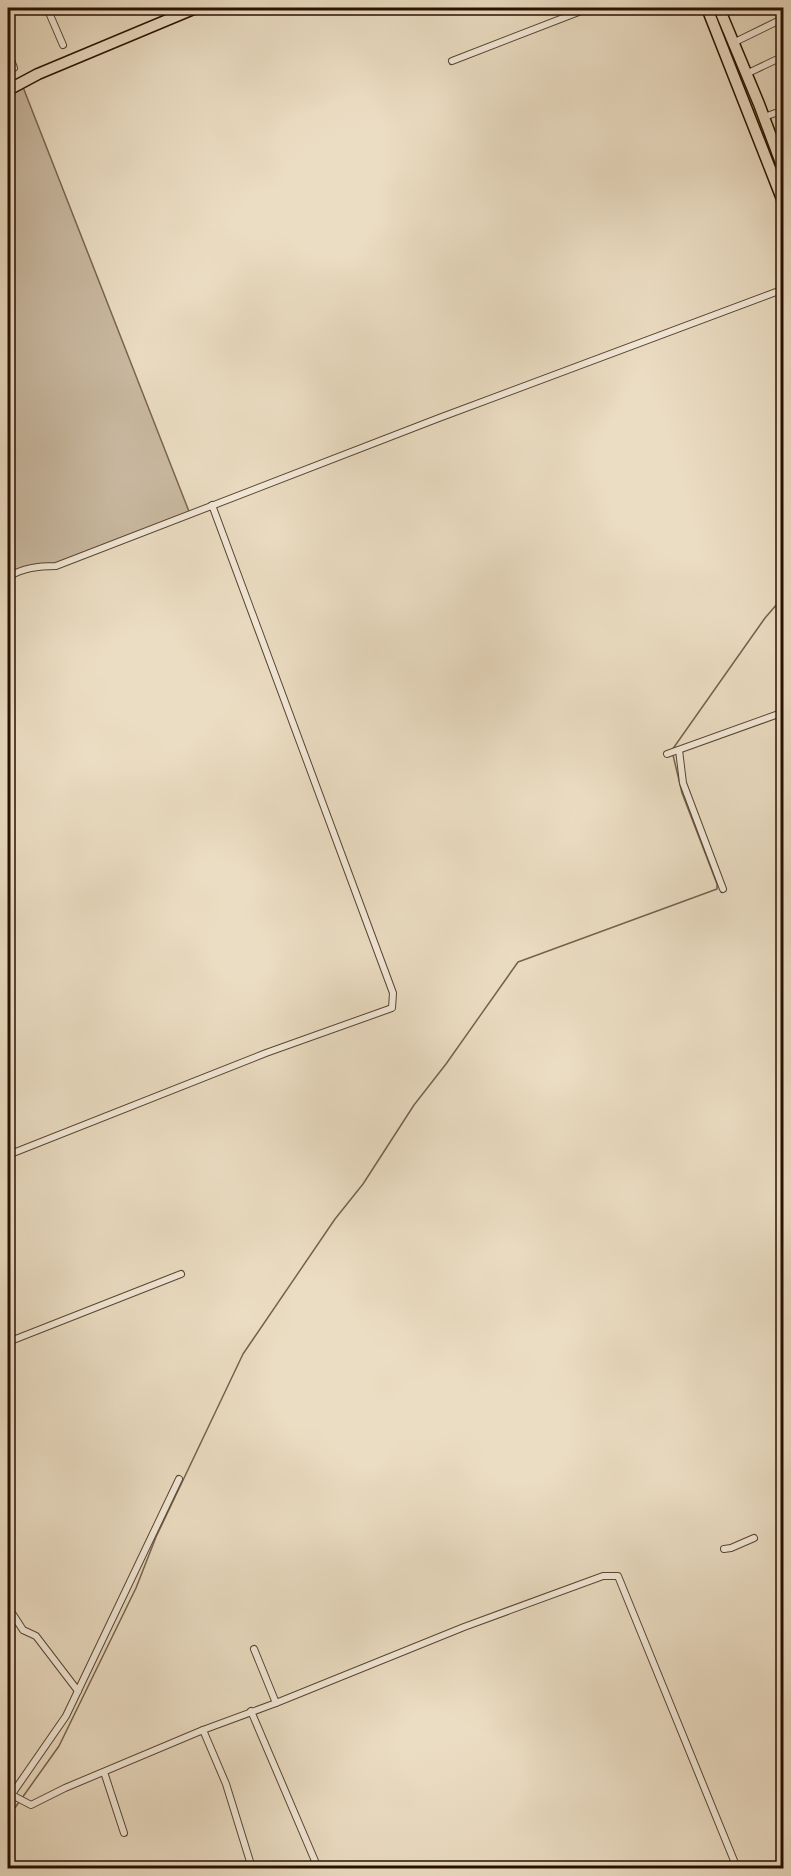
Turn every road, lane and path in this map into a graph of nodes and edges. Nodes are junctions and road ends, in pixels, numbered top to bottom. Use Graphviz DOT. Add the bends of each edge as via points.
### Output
graph roads {
  1 [pos="47,8"];
  2 [pos="196,8"];
  3 [pos="589,8"];
  4 [pos="707,8"];
  5 [pos="719,8"];
  6 [pos="783,18"];
  7 [pos="733,43"];
  8 [pos="63,45"];
  9 [pos="8,52"];
  10 [pos="783,56"];
  11 [pos="452,62"];
  12 [pos="14,68"];
  13 [pos="746,75"];
  14 [pos="8,90"];
  15 [pos="783,110"];
  16 [pos="764,117"];
  17 [pos="783,171"];
  18 [pos="783,204"];
  19 [pos="783,289"];
  20 [pos="212,505"];
  21 [pos="8,578"];
  22 [pos="783,712"];
  23 [pos="679,750"];
  24 [pos="667,754"];
  25 [pos="723,890"];
  26 [pos="8,1155"];
  27 [pos="181,1274"];
  28 [pos="8,1342"];
  29 [pos="179,1479"];
  30 [pos="754,1538"];
  31 [pos="724,1549"];
  32 [pos="8,1602"];
  33 [pos="254,1649"];
  34 [pos="78,1691"];
  35 [pos="276,1703"];
  36 [pos="251,1711"];
  37 [pos="203,1730"];
  38 [pos="104,1772"];
  39 [pos="10,1793"];
  40 [pos="124,1833"];
  41 [pos="252,1869"];
  42 [pos="318,1869"];
  43 [pos="736,1869"];
  1 -- 8 [label="street"];
  2 -- 14 [label="highway"];
  3 -- 11 [label="street"];
  4 -- 18 [label="highway"];
  5 -- 7 [label="highway"];
  6 -- 7 [label="street"];
  7 -- 13 [label="highway"];
  9 -- 12 [label="street"];
  10 -- 13 [label="street"];
  13 -- 16 [label="highway"];
  15 -- 16 [label="street"];
  16 -- 17 [label="highway"];
  19 -- 20 [label="street"];
  20 -- 21 [label="street" via="56,566 36,567"];
  20 -- 26 [label="street" via="393,993 392,1008 266,1053"];
  22 -- 23 [label="street"];
  23 -- 24 [label="street"];
  23 -- 25 [label="street" via="683,783"];
  27 -- 28 [label="street"];
  29 -- 34 [label="street"];
  30 -- 31 [label="street"];
  32 -- 34 [label="street" via="23,1630 36,1636"];
  33 -- 35 [label="street"];
  34 -- 39 [label="street" via="66,1716"];
  35 -- 36 [label="street"];
  35 -- 43 [label="street" via="485,1619 603,1576 618,1576"];
  36 -- 37 [label="street"];
  36 -- 42 [label="street"];
  37 -- 38 [label="street"];
  37 -- 41 [label="street" via="226,1784"];
  38 -- 39 [label="street" via="31,1805"];
  38 -- 40 [label="street"];
}
